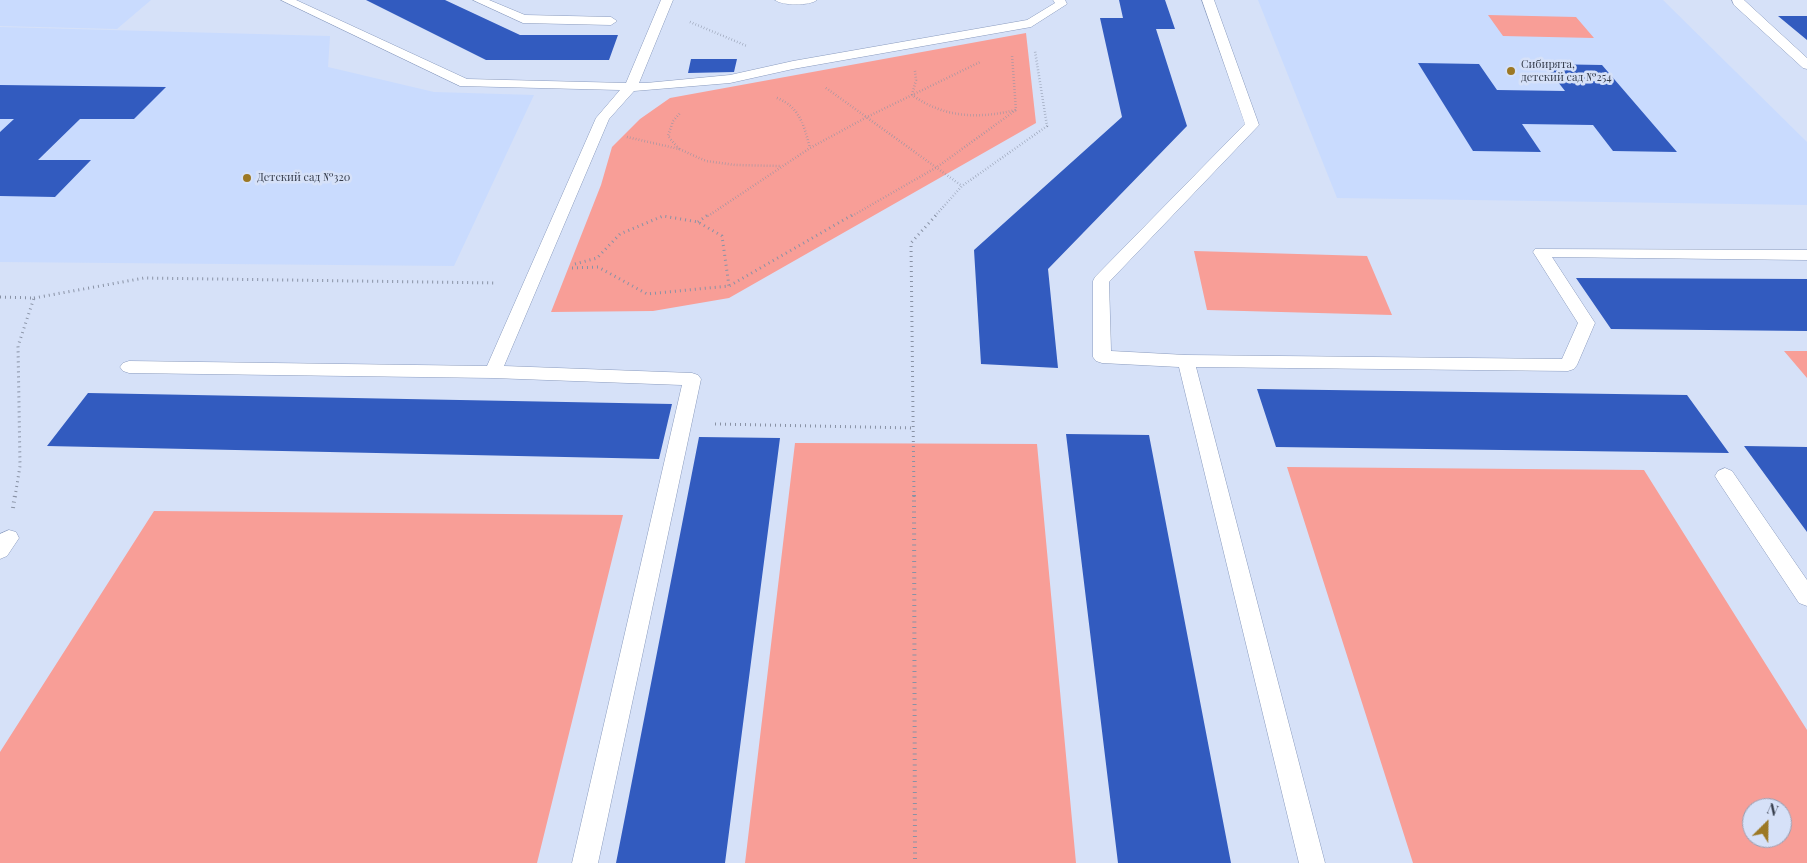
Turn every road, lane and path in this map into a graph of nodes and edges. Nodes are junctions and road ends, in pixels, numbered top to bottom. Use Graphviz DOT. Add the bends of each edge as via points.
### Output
graph roads {
  1 [pos="287,0"];
  2 [pos="479,0"];
  3 [pos="668,0"];
  4 [pos="781,0"];
  5 [pos="811,0"];
  6 [pos="1059,0"];
  7 [pos="1208,0"];
  8 [pos="1738,0"];
  9 [pos="611,21"];
  10 [pos="1031,23"];
  11 [pos="984,61"];
  12 [pos="914,64"];
  13 [pos="1807,65"];
  14 [pos="631,86"];
  15 [pos="912,95"];
  16 [pos="770,96"];
  17 [pos="686,108"];
  18 [pos="1016,110"];
  19 [pos="618,137"];
  20 [pos="680,148"];
  21 [pos="810,148"];
  22 [pos="781,166"];
  23 [pos="698,222"];
  24 [pos="1807,255"];
  25 [pos="558,268"];
  26 [pos="531,284"];
  27 [pos="729,286"];
  28 [pos="0,297"];
  29 [pos="34,298"];
  30 [pos="1186,361"];
  31 [pos="129,367"];
  32 [pos="493,372"];
  33 [pos="683,423"];
  34 [pos="914,428"];
  35 [pos="1725,476"];
  36 [pos="4,544"];
  37 [pos="1807,598"];
  38 [pos="585,863"];
  39 [pos="915,863"];
  40 [pos="1312,863"];
  1 -- 14 [label="lane" via="465,84"];
  2 -- 9 [label="lane" via="523,19"];
  3 -- 14 [label="lane"];
  4 -- 5 [label="lane"];
  6 -- 10 [label="lane" via="1061,4"];
  7 -- 30 [label="lane" via="1252,125 1101,281 1102,357"];
  8 -- 13 [label="lane"];
  10 -- 14 [label="lane" via="730,79"];
  10 -- 18 [label="path" via="1011,48"];
  10 -- 34 [label="path" via="1047,126 962,186 911,243"];
  11 -- 15 [label="path"];
  12 -- 15 [label="path" via="916,80"];
  14 -- 26 [label="lane" via="603,118"];
  15 -- 18 [label="path" via="925,106 957,116 989,117"];
  15 -- 21 [label="path"];
  16 -- 21 [label="path" via="787,101 799,112"];
  17 -- 20 [label="path" via="673,121 668,136"];
  18 -- 27 [label="path" via="937,168"];
  19 -- 20 [label="path"];
  20 -- 22 [label="path" via="706,161"];
  21 -- 22 [label="path"];
  22 -- 23 [label="path"];
  23 -- 25 [label="path" via="663,216 620,234 597,258"];
  23 -- 27 [label="path" via="722,236"];
  24 -- 30 [label="lane" via="1541,252 1587,324 1568,365"];
  25 -- 26 [label="path"];
  25 -- 27 [label="path" via="598,267 647,294"];
  26 -- 29 [label="path" via="144,278"];
  26 -- 32 [label="lane"];
  28 -- 29 [label="path"];
  29 -- 36 [label="path" via="18,346 20,466"];
  30 -- 40 [label="lane"];
  31 -- 32 [label="lane"];
  32 -- 33 [label="lane" via="692,379"];
  33 -- 34 [label="path"];
  33 -- 38 [label="lane"];
  34 -- 39 [label="path"];
  35 -- 37 [label="lane"];
}
